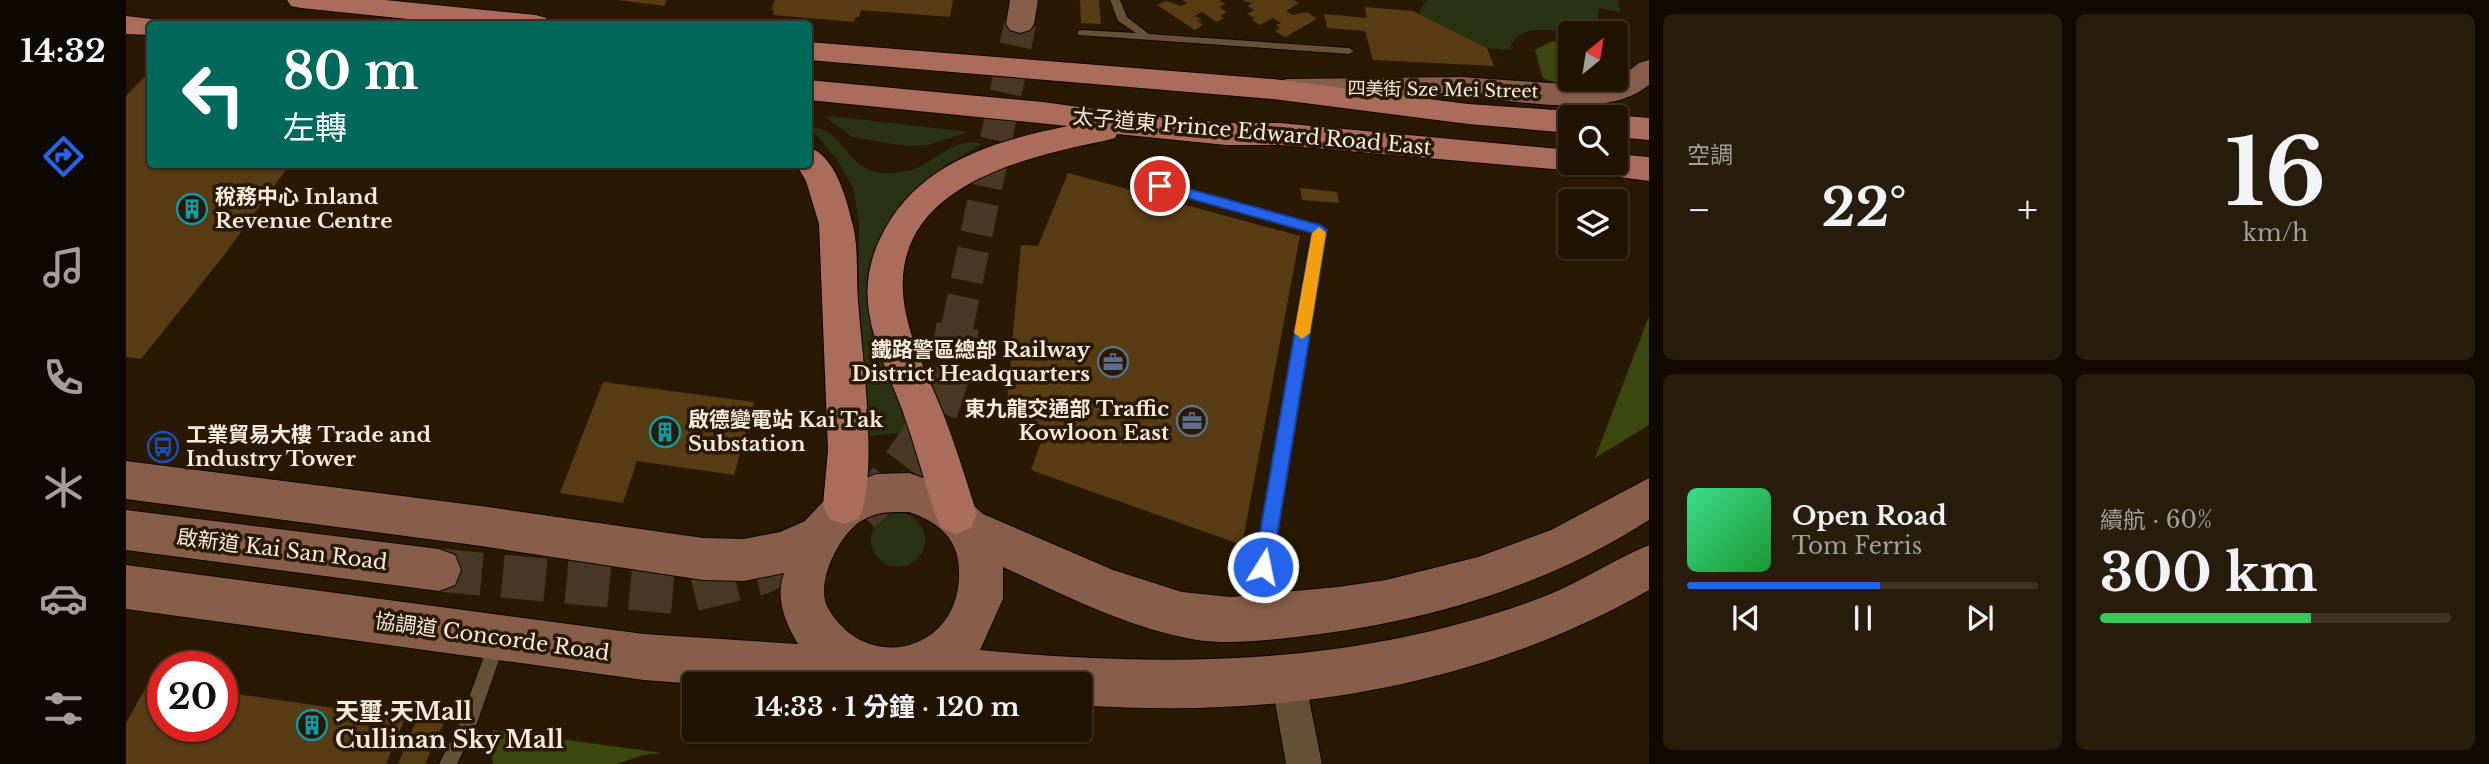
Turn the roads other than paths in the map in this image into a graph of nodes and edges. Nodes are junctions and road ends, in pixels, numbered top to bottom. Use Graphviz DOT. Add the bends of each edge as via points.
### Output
graph roads {
  1 [pos="301,0"];
  2 [pos="1115,0"];
  3 [pos="507,21"];
  4 [pos="126,25"];
  5 [pos="147,26"];
  6 [pos="1082,33"];
  7 [pos="1164,38"];
  8 [pos="812,51"];
  9 [pos="1349,51"];
  10 [pos="1649,71"];
  11 [pos="1273,89"];
  12 [pos="812,90"];
  13 [pos="1558,121"];
  14 [pos="1130,125"];
  15 [pos="1628,127"];
  16 [pos="1649,129"];
  17 [pos="1558,160"];
  18 [pos="812,164"];
  19 [pos="1628,167"];
  20 [pos="1649,169"];
  21 [pos="1160,186"];
  22 [pos="126,480"];
  23 [pos="1649,497"];
  24 [pos="831,520"];
  25 [pos="963,522"];
  26 [pos="126,530"];
  27 [pos="1649,566"];
  28 [pos="439,570"];
  29 [pos="126,587"];
  30 [pos="1271,617"];
  31 [pos="499,639"];
  32 [pos="860,667"];
  33 [pos="922,667"];
  34 [pos="1288,679"];
  35 [pos="448,764"];
  36 [pos="1304,764"];
  1 -- 3 [label="main road"];
  2 -- 7 [label="lane" via="1127,25"];
  4 -- 5 [label="main road"];
  6 -- 7 [label="lane"];
  7 -- 9 [label="lane"];
  8 -- 11 [label="main road, 太子道東 Prince Edward Road East"];
  10 -- 11 [label="main road, 四美街 Sze Mei Street" via="1629,86 1579,95 1462,87"];
  11 -- 13 [label="main road, 太子道東 Prince Edward Road East"];
  12 -- 14 [label="main road, 太子道東 Prince Edward Road East" via="1043,112"];
  14 -- 17 [label="main road, 太子道東 Prince Edward Road East"];
  14 -- 25 [label="main road" via="1018,149 973,165 927,195 895,242 887,271 892,333"];
  15 -- 16 [label="main road"];
  18 -- 24 [label="main road" via="822,179 836,225 848,450"];
  19 -- 20 [label="main road"];
  21 -- 30 [label="lane" via="1320,230 1263,567"];
  22 -- 24 [label="main road" via="703,559 744,560 784,552"];
  23 -- 30 [label="main road" via="1584,535 1494,575 1415,597"];
  24 -- 25 [label="main road" via="867,495 891,491 913,492 936,501"];
  24 -- 32 [label="main road, 協調道 Concorde Road" via="806,560 802,585 806,610 818,634 838,655"];
  25 -- 30 [label="main road" via="1010,550 1156,610 1225,620"];
  25 -- 33 [label="main road, 協調道 Concorde Road" via="981,552 985,577 980,604 950,649"];
  26 -- 28 [label="main road, 啟新道 Kai San Road"];
  27 -- 34 [label="main road, 協調道 Concorde Road" via="1569,609 1490,637 1328,675"];
  29 -- 31 [label="main road, 協調道 Concorde Road"];
  31 -- 32 [label="main road, 協調道 Concorde Road" via="710,662"];
  31 -- 35 [label="lane"];
  32 -- 33 [label="main road, 協調道 Concorde Road"];
  33 -- 34 [label="main road, 協調道 Concorde Road" via="1147,685"];
  34 -- 36 [label="street"];
}
